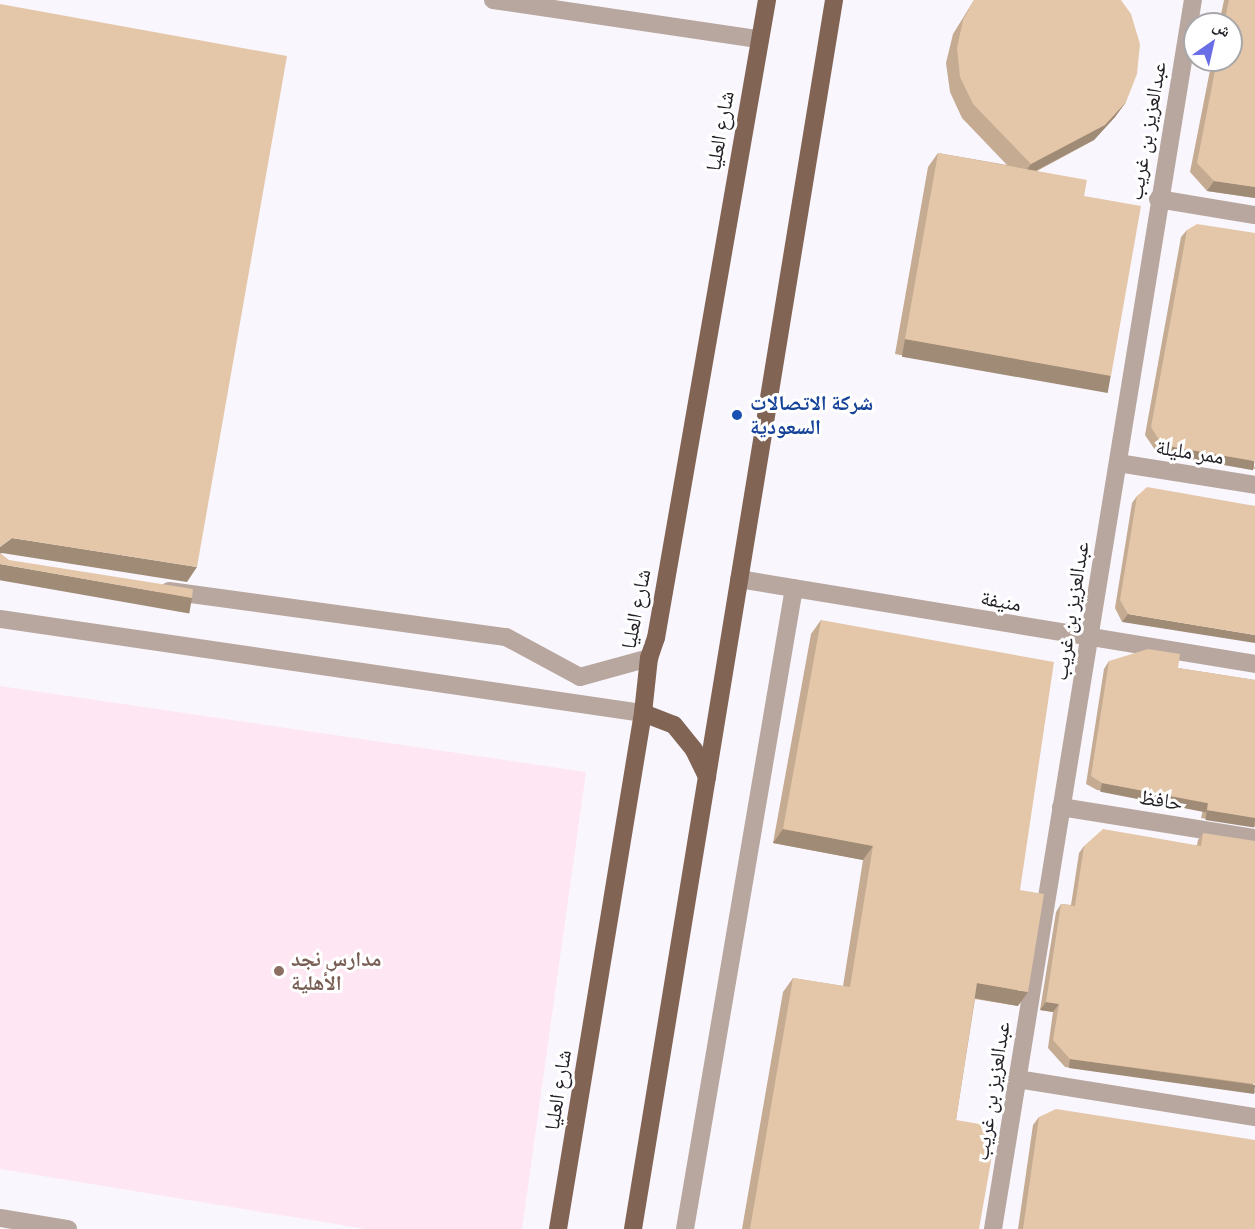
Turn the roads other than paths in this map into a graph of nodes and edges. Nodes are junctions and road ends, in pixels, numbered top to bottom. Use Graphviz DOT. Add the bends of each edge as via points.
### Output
graph roads {
  1 [pos="493,0"];
  2 [pos="767,0"];
  3 [pos="834,0"];
  4 [pos="1193,0"];
  5 [pos="758,39"];
  6 [pos="1158,199"];
  7 [pos="1255,215"];
  8 [pos="1118,463"];
  9 [pos="1255,485"];
  10 [pos="739,579"];
  11 [pos="151,588"];
  12 [pos="794,588"];
  13 [pos="0,619"];
  14 [pos="1089,639"];
  15 [pos="649,658"];
  16 [pos="1255,664"];
  17 [pos="643,713"];
  18 [pos="706,777"];
  19 [pos="1061,807"];
  20 [pos="1255,838"];
  21 [pos="1017,1079"];
  22 [pos="1255,1117"];
  23 [pos="0,1218"];
  24 [pos="68,1229"];
  25 [pos="558,1229"];
  26 [pos="633,1229"];
  27 [pos="685,1229"];
  28 [pos="993,1229"];
  1 -- 5 [label="street"];
  2 -- 5 [label="main road, شارع العليا"];
  3 -- 10 [label="main road"];
  4 -- 6 [label="street, عبدالعزيز بن غريب"];
  5 -- 15 [label="main road, شارع العليا" via="656,638"];
  6 -- 7 [label="street"];
  6 -- 8 [label="street, عبدالعزيز بن غريب"];
  8 -- 9 [label="street, ممر مليلة"];
  8 -- 14 [label="street, عبدالعزيز بن غريب"];
  10 -- 12 [label="street, منيفة"];
  10 -- 18 [label="main road"];
  11 -- 15 [label="street" via="506,637 580,677"];
  12 -- 14 [label="street, منيفة"];
  12 -- 27 [label="street"];
  13 -- 17 [label="street"];
  14 -- 16 [label="street, منيفة"];
  14 -- 19 [label="street, عبدالعزيز بن غريب"];
  15 -- 17 [label="main road, شارع العليا"];
  17 -- 18 [label="main road" via="674,725 694,750"];
  17 -- 25 [label="main road, شارع العليا"];
  18 -- 26 [label="main road"];
  19 -- 20 [label="street, حافظ"];
  19 -- 21 [label="street, عبدالعزيز بن غريب"];
  21 -- 22 [label="street"];
  21 -- 28 [label="street, عبدالعزيز بن غريب"];
  23 -- 24 [label="street"];
}
